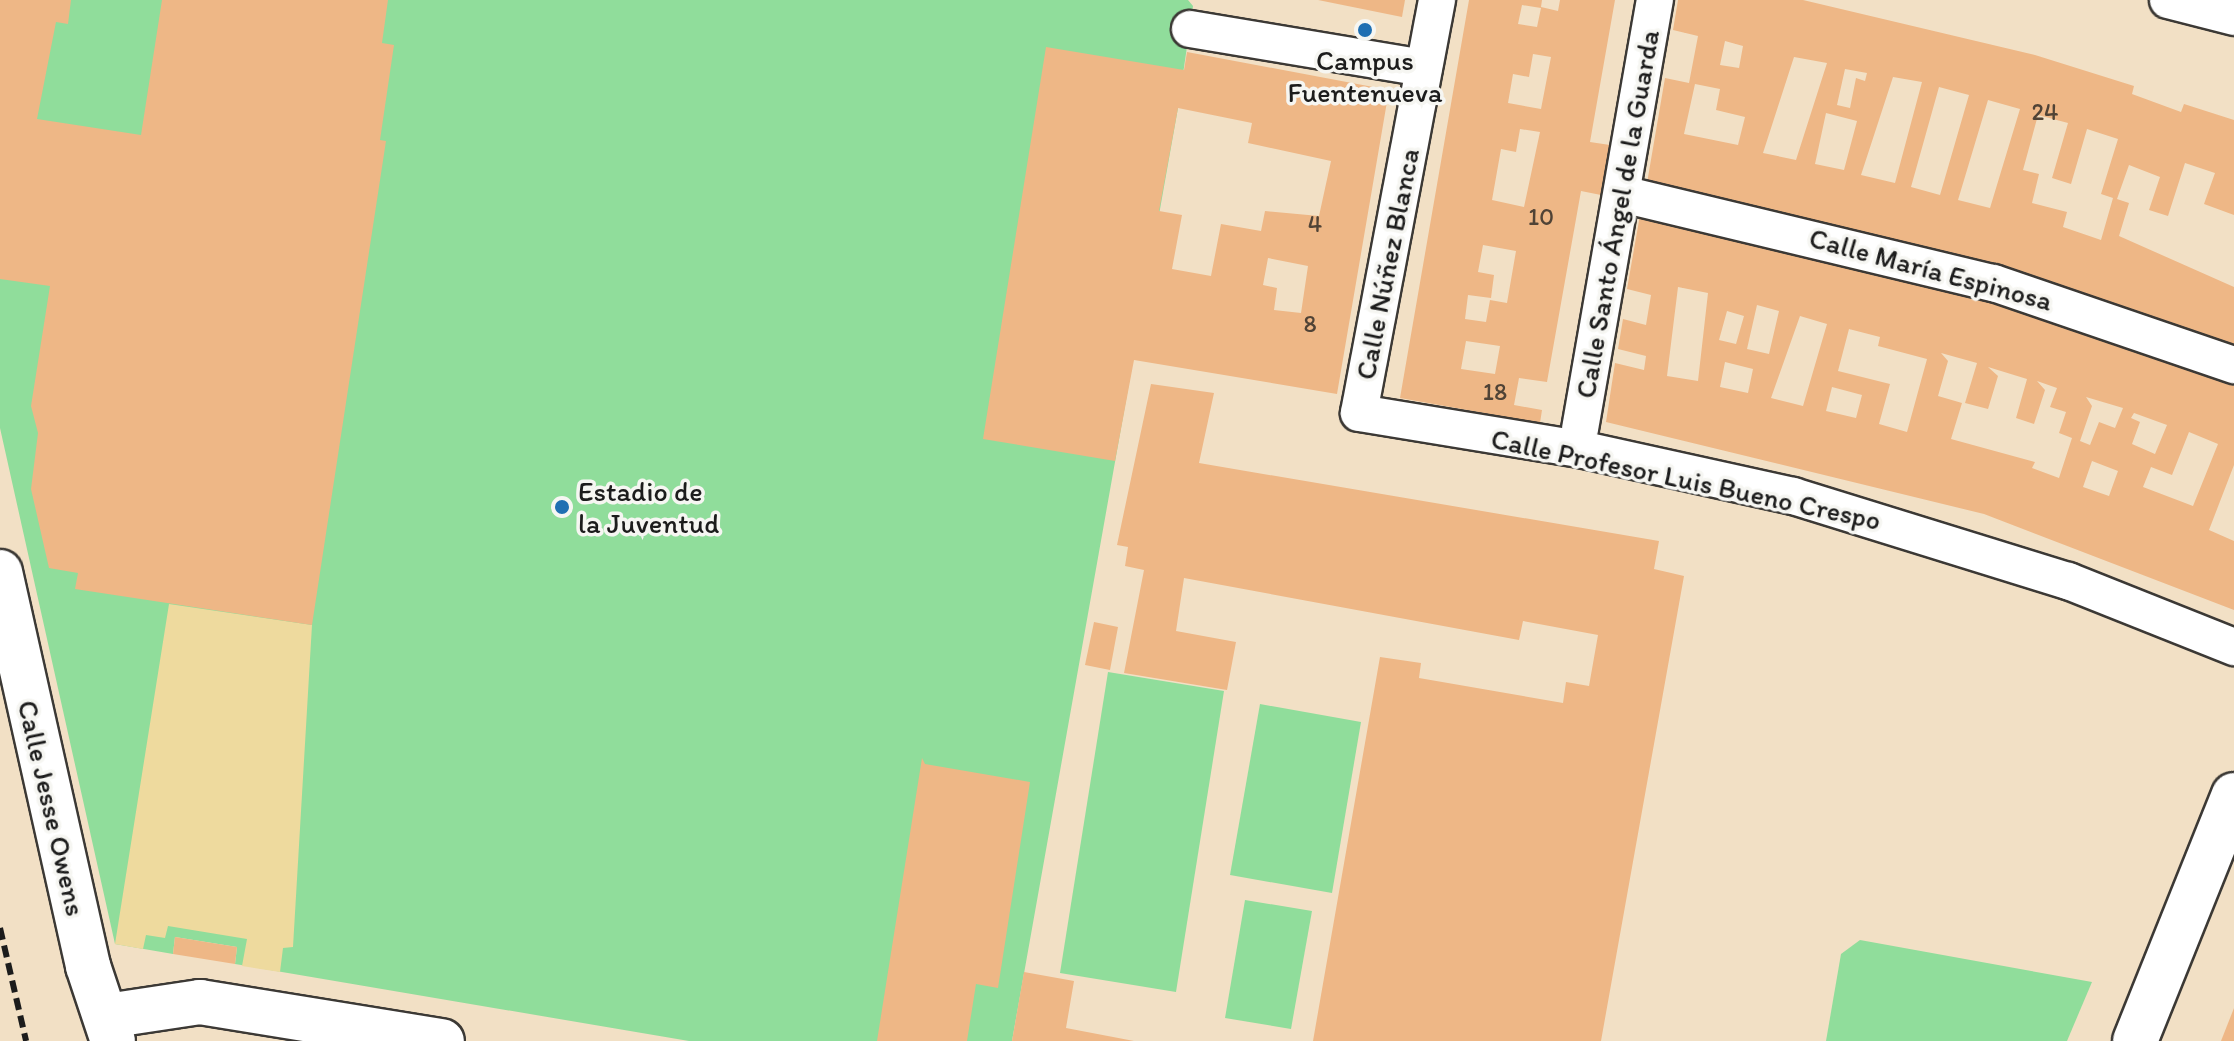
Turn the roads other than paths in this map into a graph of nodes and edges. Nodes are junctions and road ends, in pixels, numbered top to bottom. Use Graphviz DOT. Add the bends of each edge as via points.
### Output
graph roads {
  1 [pos="1437,0"];
  2 [pos="1655,0"];
  3 [pos="2168,0"];
  4 [pos="2234,17"];
  5 [pos="1190,29"];
  6 [pos="1424,68"];
  7 [pos="1622,194"];
  8 [pos="2234,365"];
  9 [pos="1359,413"];
  10 [pos="1580,429"];
  11 [pos="0,572"];
  12 [pos="2234,647"];
  13 [pos="2234,795"];
  14 [pos="110,1028"];
  15 [pos="438,1041"];
  16 [pos="2135,1041"];
  1 -- 6 [label="street, Calle Núñez Blanca"];
  2 -- 7 [label="street, Calle Santo Ángel de la Guarda"];
  3 -- 4 [label="street"];
  5 -- 6 [label="street"];
  6 -- 9 [label="street, Calle Núñez Blanca"];
  7 -- 8 [label="street, Calle María Espinosa" via="1994,283"];
  7 -- 10 [label="street, Calle Santo Ángel de la Guarda"];
  9 -- 12 [label="street, Calle Profesor Luis Bueno Crespo" via="1584,450 1793,496 2068,581"];
  11 -- 14 [label="street, Calle Jesse Owens" via="88,966"];
  13 -- 16 [label="street"];
  14 -- 15 [label="street" via="200,1002"];
}
